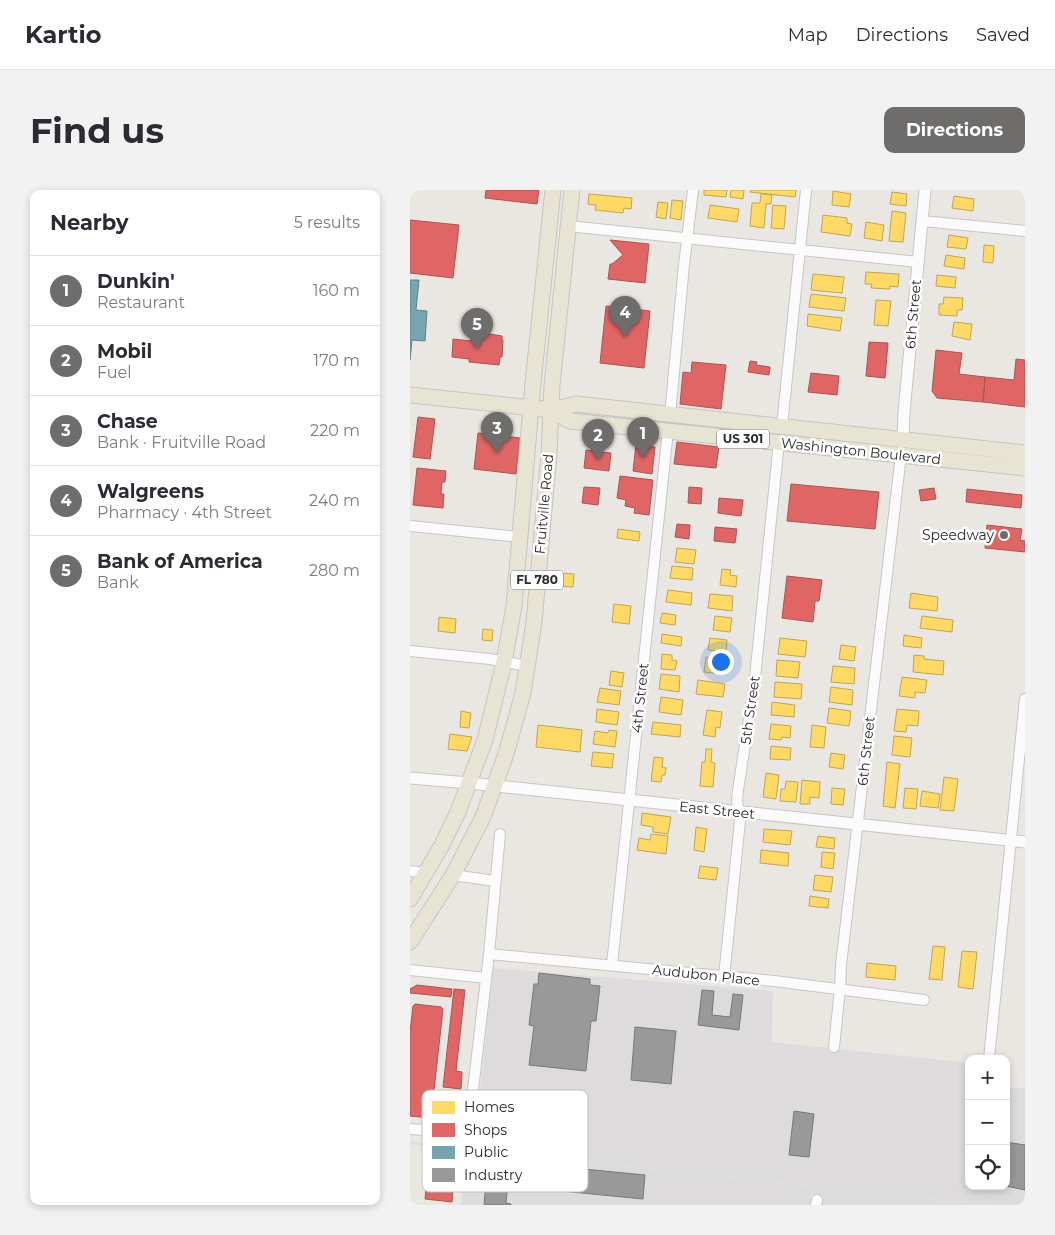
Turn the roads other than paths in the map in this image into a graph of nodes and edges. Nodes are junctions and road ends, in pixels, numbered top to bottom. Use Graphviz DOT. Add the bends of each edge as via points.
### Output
graph roads {
  1 [pos="553,190"];
  2 [pos="572,190"];
  3 [pos="693,190"];
  4 [pos="806,190"];
  5 [pos="926,190"];
  6 [pos="922,221"];
  7 [pos="568,226"];
  8 [pos="1025,231"];
  9 [pos="688,238"];
  10 [pos="799,250"];
  11 [pos="918,262"];
  12 [pos="410,395"];
  13 [pos="532,408"];
  14 [pos="552,410"];
  15 [pos="669,423"];
  16 [pos="782,426"];
  17 [pos="878,436"];
  18 [pos="903,439"];
  19 [pos="779,442"];
  20 [pos="1025,453"];
  21 [pos="901,455"];
  22 [pos="1025,468"];
  23 [pos="410,526"];
  24 [pos="520,538"];
  25 [pos="410,651"];
  26 [pos="504,662"];
  27 [pos="527,666"];
  28 [pos="1025,700"];
  29 [pos="410,778"];
  30 [pos="469,782"];
  31 [pos="494,785"];
  32 [pos="629,800"];
  33 [pos="738,812"];
  34 [pos="857,824"];
  35 [pos="500,834"];
  36 [pos="1010,840"];
  37 [pos="1025,842"];
  38 [pos="410,871"];
  39 [pos="426,873"];
  40 [pos="453,875"];
  41 [pos="496,881"];
  42 [pos="410,899"];
  43 [pos="410,942"];
  44 [pos="489,954"];
  45 [pos="612,965"];
  46 [pos="410,970"];
  47 [pos="724,977"];
  48 [pos="486,978"];
  49 [pos="840,989"];
  50 [pos="924,1000"];
  51 [pos="834,1047"];
  52 [pos="989,1055"];
  53 [pos="474,1090"];
  1 -- 13 [label="main road, Fruitville Road"];
  2 -- 7 [label="main road, Fruitville Road"];
  3 -- 9 [label="street, 4th Street"];
  4 -- 10 [label="street"];
  5 -- 6 [label="street, 6th Street"];
  6 -- 8 [label="street"];
  6 -- 11 [label="street, 6th Street"];
  7 -- 9 [label="street"];
  7 -- 14 [label="main road, Fruitville Road"];
  9 -- 10 [label="street"];
  9 -- 15 [label="street, 4th Street"];
  10 -- 11 [label="street"];
  10 -- 16 [label="street"];
  11 -- 18 [label="street, 6th Street"];
  12 -- 13 [label="main road, Washington Boulevard / US 301"];
  13 -- 14 [label="main road, Washington Boulevard / US 301"];
  13 -- 24 [label="main road, Fruitville Road / FL 780"];
  14 -- 15 [label="main road, Washington Boulevard / US 301" via="576,404"];
  14 -- 27 [label="main road, Fruitville Road / FL 780" via="534,622"];
  15 -- 16 [label="main road, Washington Boulevard / US 301"];
  15 -- 19 [label="main road, Washington Boulevard / US 301"];
  15 -- 32 [label="street, 4th Street"];
  16 -- 17 [label="main road, Washington Boulevard / US 301"];
  17 -- 18 [label="main road, Washington Boulevard / US 301"];
  17 -- 19 [label="main road" via="864,442 792,435"];
  18 -- 20 [label="main road, Washington Boulevard / US 301"];
  19 -- 21 [label="main road, Washington Boulevard / US 301"];
  19 -- 33 [label="street, 5th Street"];
  21 -- 22 [label="main road, Washington Boulevard / US 301"];
  21 -- 34 [label="street, 6th Street"];
  23 -- 24 [label="street"];
  24 -- 26 [label="main road, Fruitville Road / FL 780" via="514,606"];
  25 -- 26 [label="street"];
  26 -- 27 [label="street"];
  26 -- 30 [label="main road, Fruitville Road / FL 780" via="485,740"];
  27 -- 31 [label="main road, Fruitville Road / FL 780" via="512,735"];
  28 -- 36 [label="street"];
  29 -- 30 [label="street, East Street"];
  30 -- 31 [label="street, East Street"];
  30 -- 39 [label="main road, Fruitville Road / FL 780" via="458,812"];
  31 -- 32 [label="street, East Street"];
  31 -- 40 [label="main road, Fruitville Road / FL 780" via="483,817"];
  32 -- 33 [label="street, East Street"];
  32 -- 45 [label="street, 4th Street"];
  33 -- 34 [label="street, East Street"];
  33 -- 47 [label="street, 5th Street" via="740,821"];
  34 -- 36 [label="street, East Street"];
  34 -- 49 [label="street, 6th Street"];
  35 -- 41 [label="street"];
  36 -- 37 [label="street, East Street"];
  36 -- 52 [label="street"];
  38 -- 39 [label="street"];
  39 -- 42 [label="main road, Fruitville Road / FL 780"];
  40 -- 41 [label="street"];
  40 -- 43 [label="main road, Fruitville Road / FL 780"];
  41 -- 44 [label="street"];
  44 -- 45 [label="street, Audubon Place"];
  44 -- 48 [label="street"];
  45 -- 47 [label="street, Audubon Place"];
  46 -- 48 [label="street"];
  47 -- 49 [label="street, Audubon Place"];
  48 -- 53 [label="street"];
  49 -- 50 [label="street, Audubon Place"];
  49 -- 51 [label="street, 6th Street"];
}
